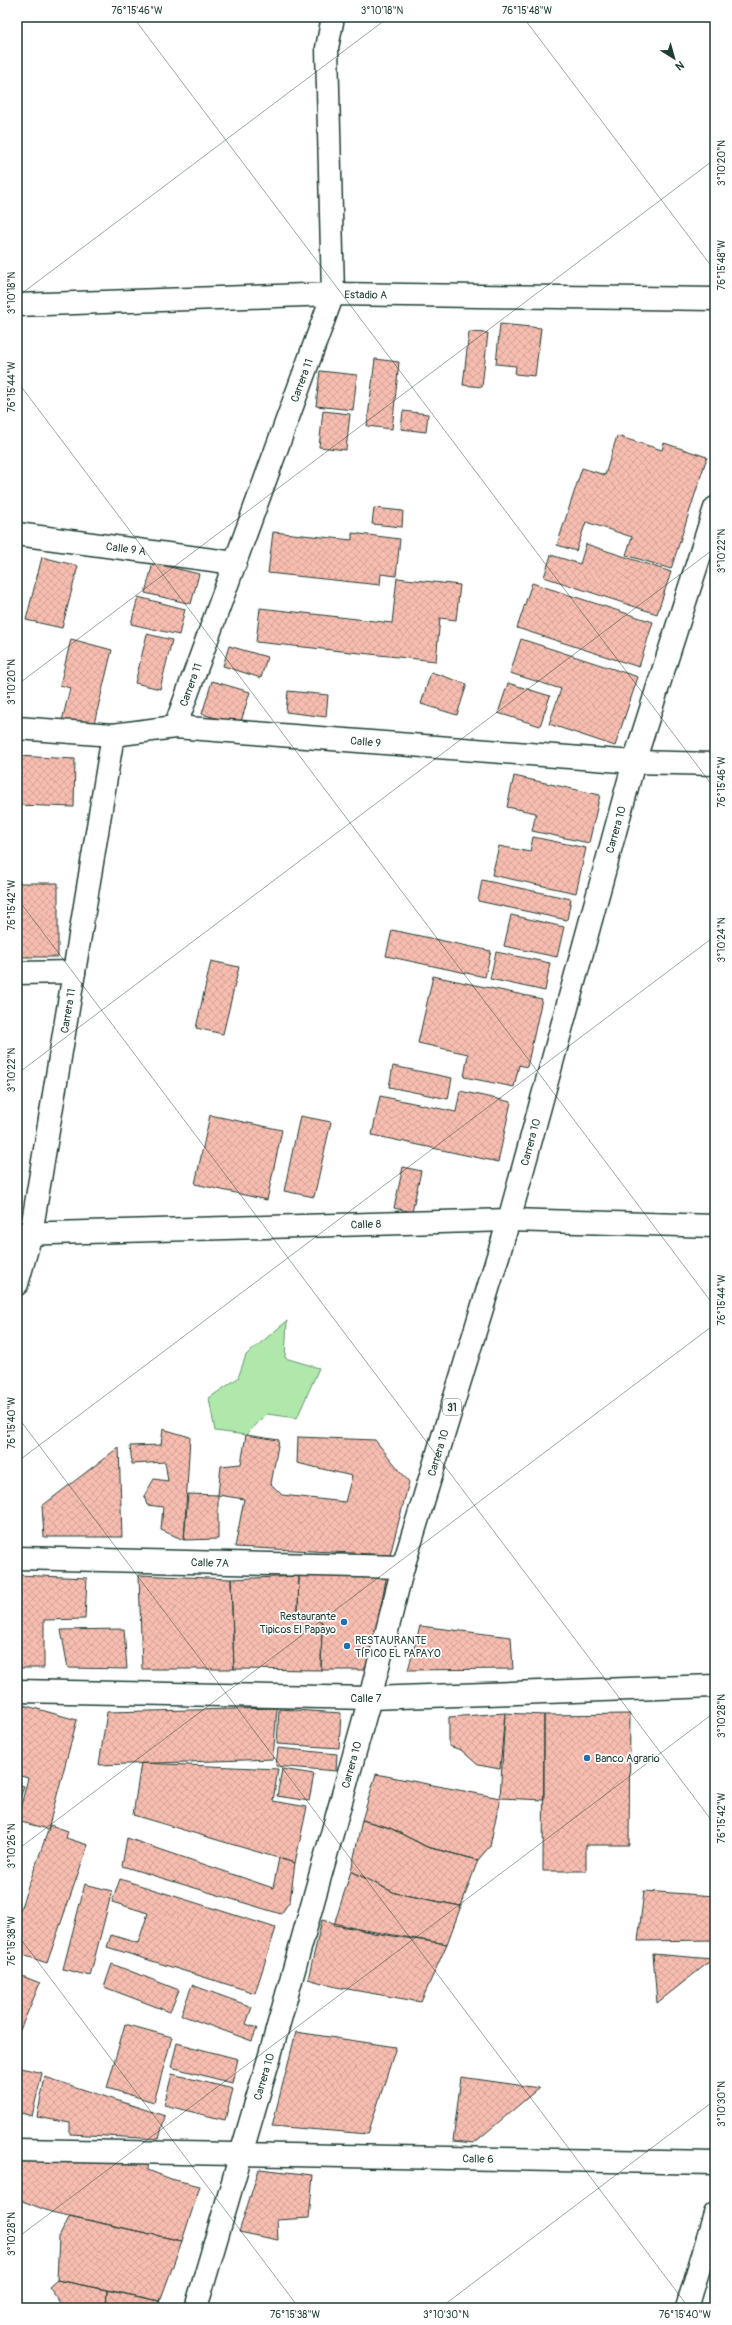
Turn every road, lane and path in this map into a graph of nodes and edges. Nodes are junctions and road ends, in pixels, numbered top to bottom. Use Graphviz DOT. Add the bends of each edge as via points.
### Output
graph roads {
  1 [pos="333,17"];
  2 [pos="333,294"];
  3 [pos="715,299"];
  4 [pos="17,305"];
  5 [pos="715,508"];
  6 [pos="17,534"];
  7 [pos="235,563"];
  8 [pos="176,727"];
  9 [pos="17,728"];
  10 [pos="113,735"];
  11 [pos="634,762"];
  12 [pos="715,764"];
  13 [pos="74,972"];
  14 [pos="17,973"];
  15 [pos="508,1220"];
  16 [pos="715,1226"];
  17 [pos="24,1234"];
  18 [pos="17,1284"];
  19 [pos="17,1558"];
  20 [pos="402,1567"];
  21 [pos="715,1686"];
  22 [pos="17,1691"];
  23 [pos="370,1698"];
  24 [pos="17,2150"];
  25 [pos="242,2152"];
  26 [pos="715,2163"];
  27 [pos="715,2214"];
  28 [pos="196,2308"];
  29 [pos="687,2308"];
  1 -- 2 [label="street, Carrera 11" via="327,48"];
  2 -- 3 [label="street, Estadio A"];
  2 -- 4 [label="street, Estadio A"];
  2 -- 7 [label="street, Carrera 11"];
  5 -- 11 [label="street, Carrera 10 / 31"];
  6 -- 7 [label="street, Calle 9 A"];
  7 -- 8 [label="street, Carrera 11"];
  8 -- 10 [label="street, Calle 9"];
  8 -- 11 [label="street, Calle 9"];
  9 -- 10 [label="street, Calle 9"];
  10 -- 13 [label="street, Carrera 11"];
  11 -- 12 [label="street, Calle 9"];
  11 -- 15 [label="street, Carrera 10 / 31"];
  13 -- 14 [label="street"];
  13 -- 17 [label="street, Carrera 11"];
  15 -- 16 [label="street, Calle 8"];
  15 -- 17 [label="street, Calle 8"];
  15 -- 20 [label="street, Carrera 10 / 31"];
  17 -- 18 [label="street, Carrera 11"];
  19 -- 20 [label="street, Calle 7A"];
  20 -- 23 [label="street, Carrera 10 / 31"];
  21 -- 23 [label="street, Calle 7"];
  22 -- 23 [label="street, Calle 7"];
  23 -- 25 [label="street, Carrera 10 / 31"];
  24 -- 25 [label="street, Calle 6"];
  25 -- 26 [label="street, Calle 6"];
  25 -- 28 [label="street, Carrera 10 / 31"];
  27 -- 29 [label="street"];
}
